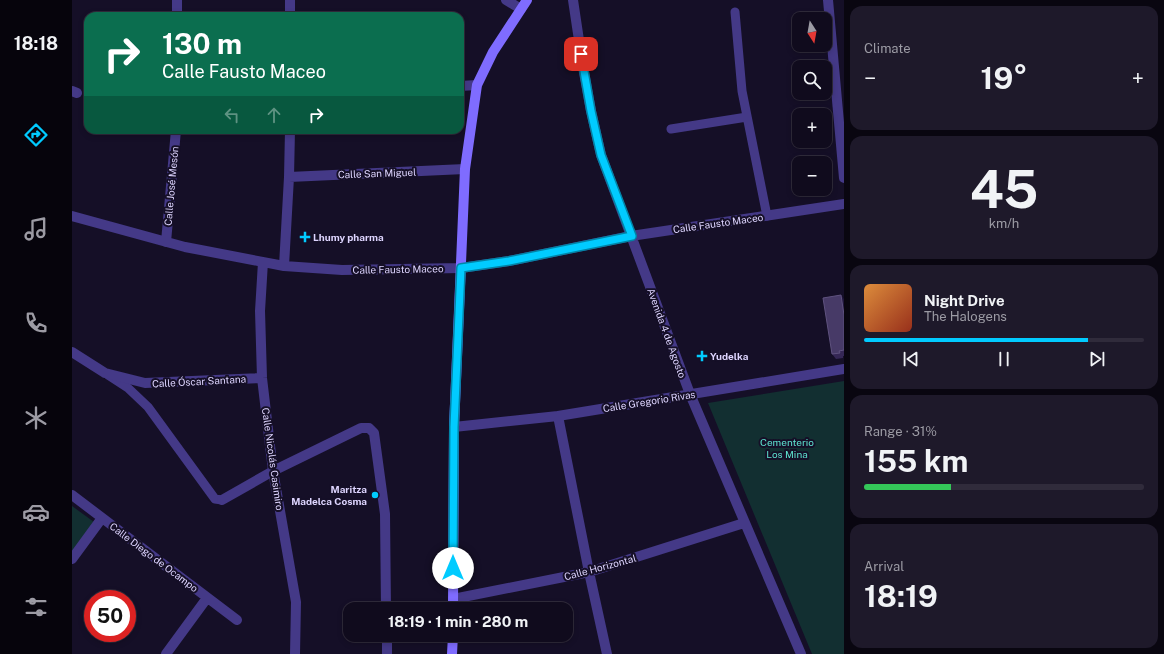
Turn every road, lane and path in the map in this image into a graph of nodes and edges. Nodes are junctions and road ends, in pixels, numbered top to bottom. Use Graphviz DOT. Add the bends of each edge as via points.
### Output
graph roads {
  1 [pos="177,0"];
  2 [pos="290,0"];
  3 [pos="506,0"];
  4 [pos="527,0"];
  5 [pos="573,0"];
  6 [pos="828,0"];
  7 [pos="521,8"];
  8 [pos="177,12"];
  9 [pos="290,12"];
  10 [pos="735,12"];
  11 [pos="477,85"];
  12 [pos="464,86"];
  13 [pos="747,117"];
  14 [pos="671,129"];
  15 [pos="176,134"];
  16 [pos="290,134"];
  17 [pos="842,134"];
  18 [pos="465,169"];
  19 [pos="289,176"];
  20 [pos="844,178"];
  21 [pos="844,204"];
  22 [pos="72,216"];
  23 [pos="767,216"];
  24 [pos="632,236"];
  25 [pos="166,242"];
  26 [pos="263,262"];
  27 [pos="284,266"];
  28 [pos="461,268"];
  29 [pos="72,352"];
  30 [pos="844,369"];
  31 [pos="105,373"];
  32 [pos="262,378"];
  33 [pos="690,394"];
  34 [pos="558,416"];
  35 [pos="454,427"];
  36 [pos="273,471"];
  37 [pos="72,495"];
  38 [pos="222,500"];
  39 [pos="102,518"];
  40 [pos="744,523"];
  41 [pos="72,559"];
  42 [pos="589,572"];
  43 [pos="207,598"];
  44 [pos="386,602"];
  45 [pos="453,602"];
  46 [pos="462,602"];
  47 [pos="237,620"];
  48 [pos="387,642"];
  49 [pos="453,642"];
  50 [pos="166,654"];
  51 [pos="295,654"];
  52 [pos="387,654"];
  53 [pos="452,654"];
  54 [pos="607,654"];
  55 [pos="801,654"];
  1 -- 8 [label="street"];
  2 -- 9 [label="street"];
  3 -- 7 [label="street"];
  4 -- 7 [label="main road"];
  5 -- 24 [label="street, Avenida 4 de Agosto" via="583,67 601,155"];
  6 -- 17 [label="street"];
  7 -- 11 [label="main road"];
  10 -- 13 [label="lane" via="739,66"];
  11 -- 12 [label="street"];
  11 -- 18 [label="main road"];
  13 -- 14 [label="lane"];
  13 -- 23 [label="lane"];
  15 -- 25 [label="street, Calle José Mesón"];
  16 -- 19 [label="street"];
  17 -- 20 [label="street"];
  18 -- 19 [label="street, Calle San Miguel"];
  18 -- 28 [label="main road"];
  19 -- 27 [label="street"];
  21 -- 23 [label="street, Calle Fausto Maceo"];
  22 -- 25 [label="street, Calle Fausto Maceo"];
  23 -- 24 [label="street, Calle Fausto Maceo"];
  24 -- 28 [label="street, Calle Fausto Maceo"];
  24 -- 33 [label="street, Avenida 4 de Agosto"];
  25 -- 26 [label="street, Calle Fausto Maceo"];
  26 -- 27 [label="street, Calle Fausto Maceo"];
  26 -- 32 [label="street, Calle Nicolás Casimiro" via="260,311"];
  27 -- 28 [label="street, Calle Fausto Maceo" via="342,270"];
  28 -- 35 [label="main road"];
  29 -- 31 [label="street, Calle Óscar Santana"];
  30 -- 33 [label="street, Calle Gregorio Rivas"];
  31 -- 32 [label="street, Calle Óscar Santana" via="145,383"];
  31 -- 38 [label="lane" via="128,388 148,407 215,499"];
  32 -- 36 [label="street, Calle Nicolás Casimiro"];
  33 -- 34 [label="street, Calle Gregorio Rivas"];
  33 -- 40 [label="street, Avenida 4 de Agosto"];
  34 -- 35 [label="street, Calle Gregorio Rivas"];
  34 -- 42 [label="street"];
  35 -- 45 [label="main road"];
  36 -- 38 [label="street"];
  36 -- 44 [label="street" via="361,428 368,428 374,433 385,514"];
  36 -- 51 [label="street, Calle Nicolás Casimiro" via="296,602"];
  37 -- 39 [label="street, Calle Diego de Ocampo"];
  39 -- 41 [label="street"];
  39 -- 43 [label="street, Calle Diego de Ocampo"];
  40 -- 42 [label="street, Calle Horizontal"];
  40 -- 55 [label="street, Avenida 4 de Agosto"];
  42 -- 46 [label="street, Calle Horizontal"];
  42 -- 54 [label="street"];
  43 -- 47 [label="street, Calle Diego de Ocampo"];
  43 -- 50 [label="street"];
  48 -- 52 [label="street"];
  49 -- 53 [label="main road"];
}
